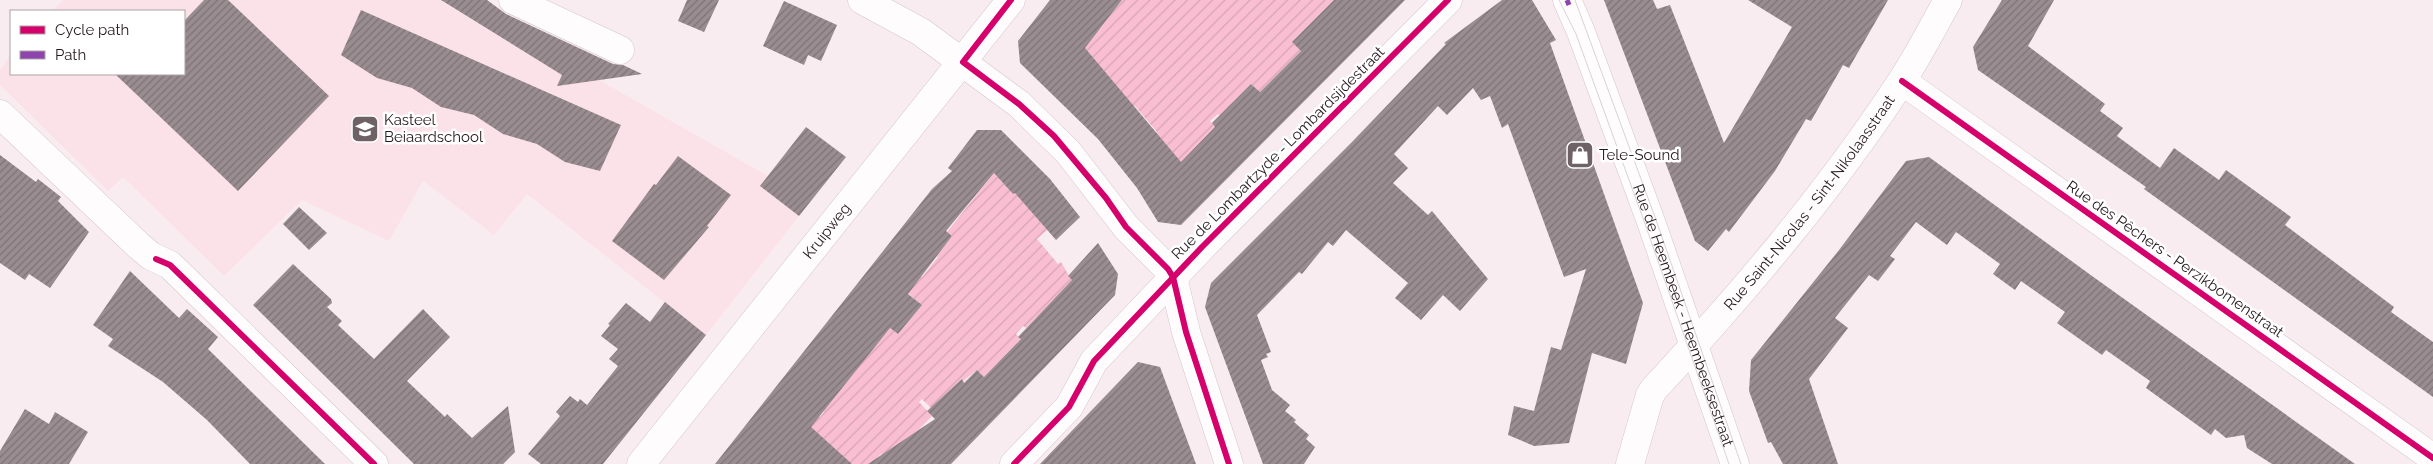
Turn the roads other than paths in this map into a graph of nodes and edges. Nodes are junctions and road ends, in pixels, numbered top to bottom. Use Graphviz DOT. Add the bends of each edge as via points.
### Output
graph roads {
  1 [pos="513,0"];
  2 [pos="862,0"];
  3 [pos="1011,0"];
  4 [pos="1448,0"];
  5 [pos="1566,0"];
  6 [pos="1948,0"];
  7 [pos="548,7"];
  8 [pos="620,50"];
  9 [pos="963,62"];
  10 [pos="1902,81"];
  11 [pos="0,114"];
  12 [pos="1173,277"];
  13 [pos="1694,345"];
  14 [pos="2433,458"];
  15 [pos="374,464"];
  16 [pos="641,464"];
  17 [pos="1014,464"];
  18 [pos="1229,464"];
  19 [pos="1630,464"];
  20 [pos="1735,464"];
  1 -- 7 [label="street"];
  2 -- 9 [label="street" via="909,24"];
  3 -- 9 [label="street, Kruipweg"];
  4 -- 12 [label="street, Rue de Lombartzyde - Lombardsijdestraat"];
  5 -- 13 [label="street, Rue de Heembeek - Heembeeksestraat" via="1581,32"];
  6 -- 10 [label="street, Rue Saint-Nicolas - Sint-Nikolaasstraat"];
  7 -- 8 [label="street"];
  9 -- 12 [label="street" via="1019,104 1054,136 1126,227"];
  9 -- 16 [label="street, Kruipweg"];
  10 -- 13 [label="street, Rue Saint-Nicolas - Sint-Nikolaasstraat" via="1810,207 1739,297"];
  10 -- 14 [label="street, Rue des Pêchers - Perzikbomenstraat"];
  11 -- 15 [label="street" via="139,246 170,265"];
  12 -- 17 [label="street, Rue de Lombartzyde - Lombardsijdestraat" via="1094,361 1069,407"];
  12 -- 18 [label="street" via="1186,332"];
  13 -- 19 [label="street, Rue Saint-Nicolas - Sint-Nikolaasstraat" via="1650,395"];
  13 -- 20 [label="street, Rue de Heembeek - Heembeeksestraat"];
}
